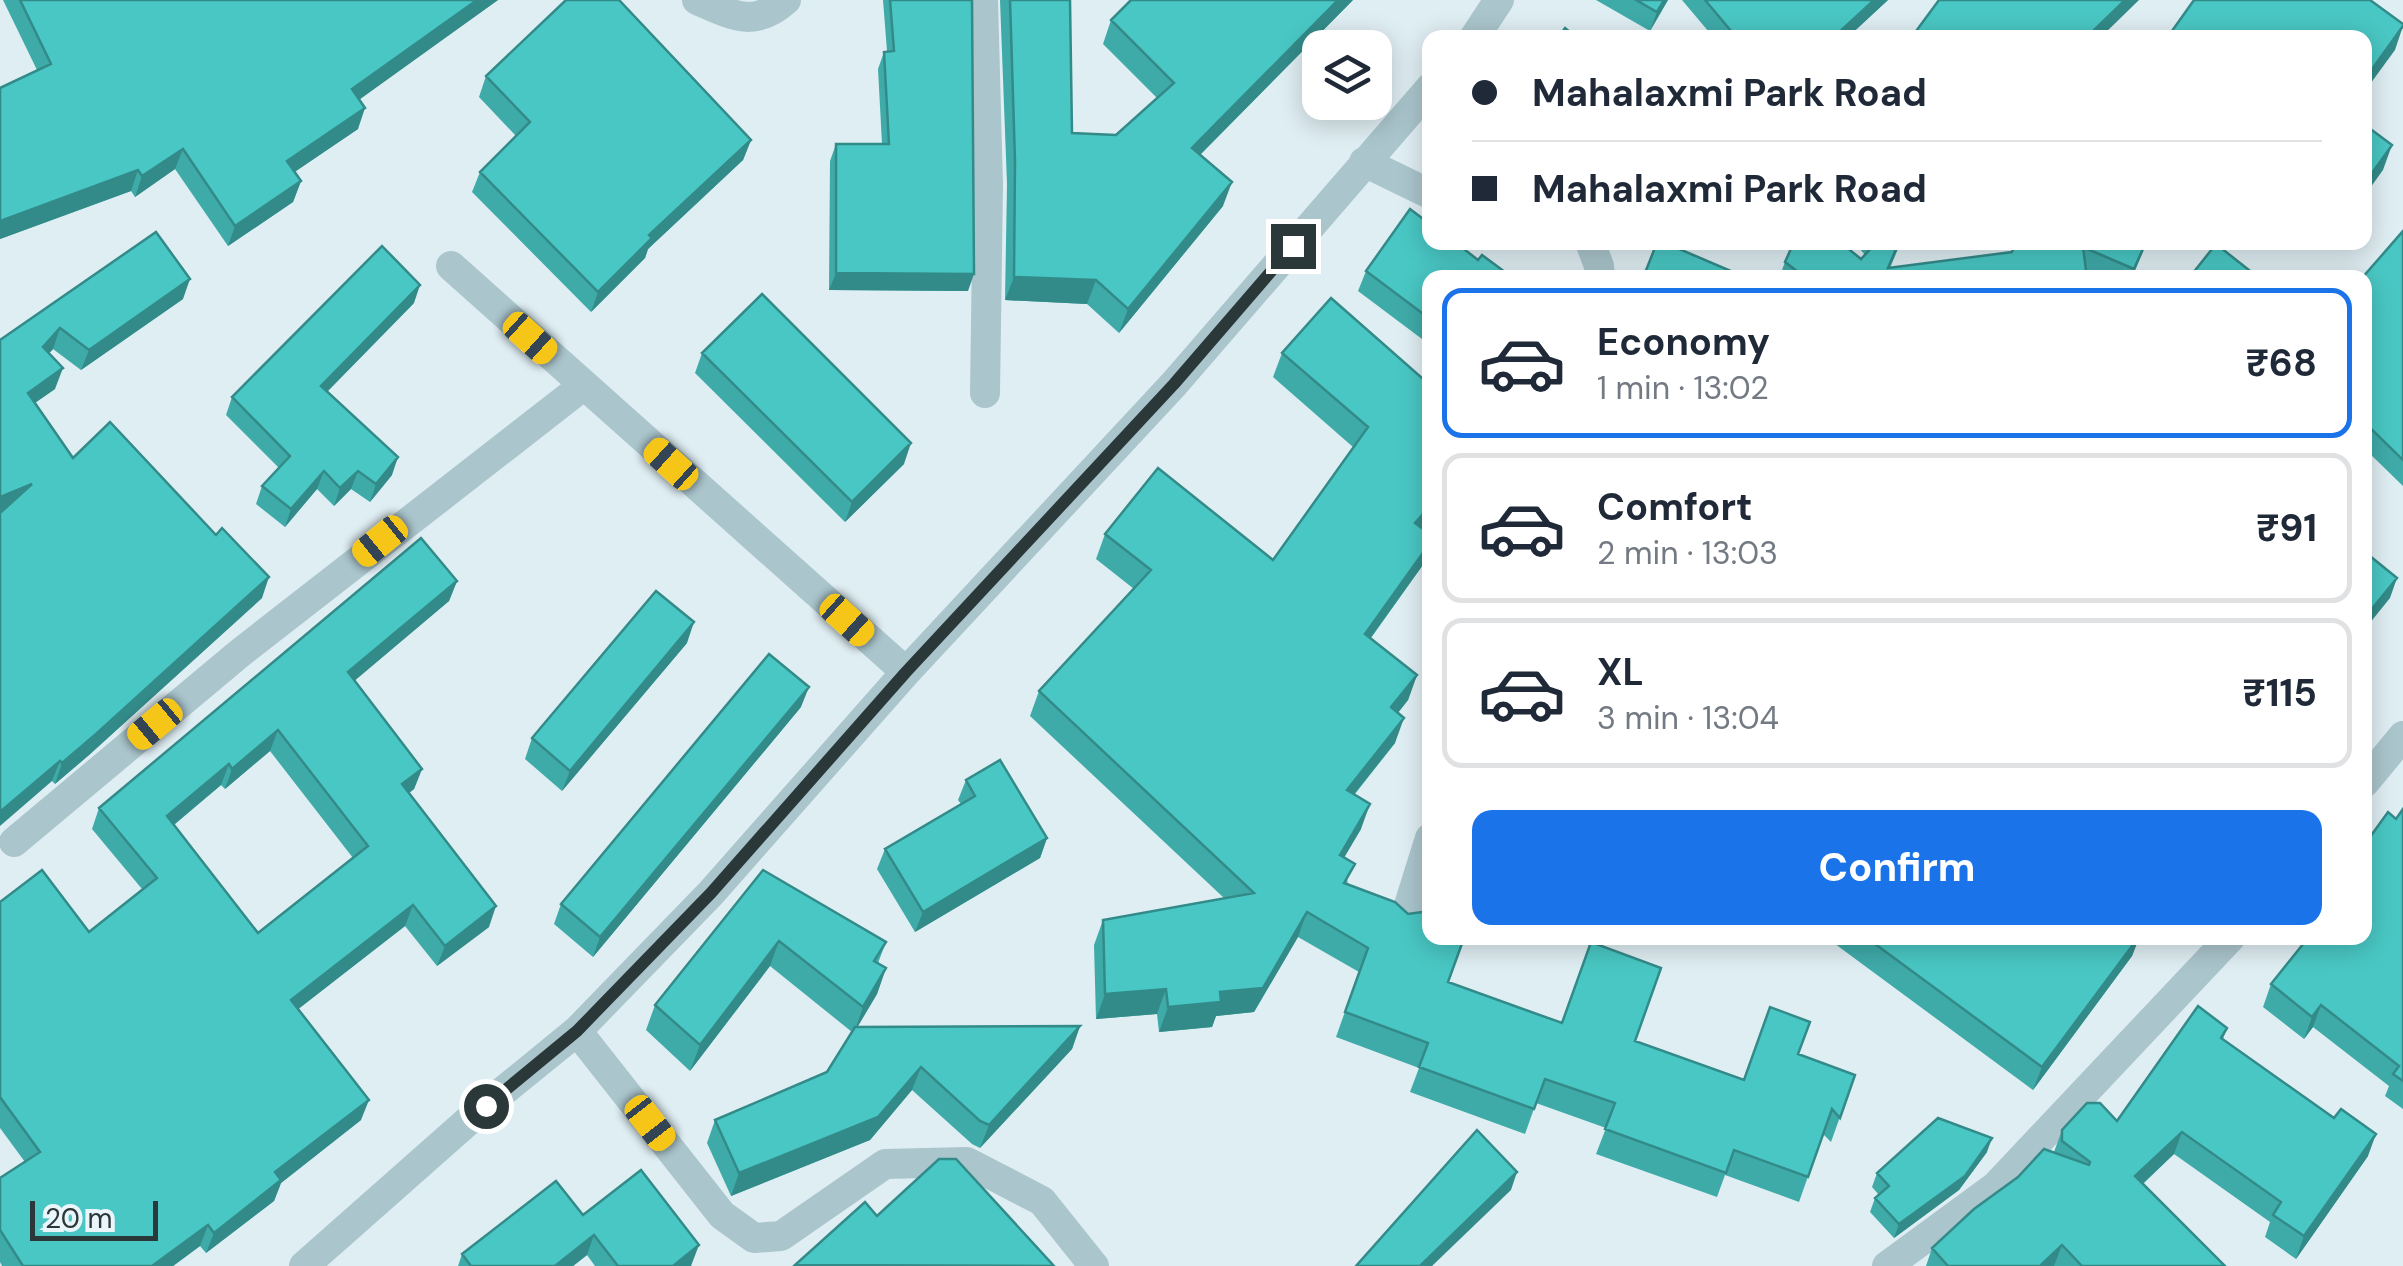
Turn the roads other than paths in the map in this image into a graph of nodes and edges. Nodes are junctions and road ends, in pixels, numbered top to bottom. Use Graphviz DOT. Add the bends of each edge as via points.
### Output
graph roads {
  1 [pos="697,0"];
  2 [pos="786,0"];
  3 [pos="983,0"];
  4 [pos="1499,0"];
  5 [pos="1479,30"];
  6 [pos="1422,97"];
  7 [pos="1364,162"];
  8 [pos="1422,190"];
  9 [pos="450,266"];
  10 [pos="583,386"];
  11 [pos="986,393"];
  12 [pos="906,672"];
  13 [pos="2403,736"];
  14 [pos="2372,774"];
  15 [pos="14,842"];
  16 [pos="1422,864"];
  17 [pos="1404,921"];
  18 [pos="2223,945"];
  19 [pos="577,1031"];
  20 [pos="304,1266"];
  21 [pos="1094,1266"];
  22 [pos="1887,1266"];
  1 -- 2 [label="street" via="742,18 770,14"];
  3 -- 11 [label="street"];
  4 -- 5 [label="street"];
  6 -- 7 [label="street"];
  7 -- 8 [label="street"];
  7 -- 12 [label="street" via="1174,384"];
  9 -- 10 [label="street"];
  10 -- 12 [label="street"];
  10 -- 15 [label="street" via="240,653"];
  12 -- 19 [label="street" via="711,893"];
  13 -- 14 [label="street"];
  16 -- 17 [label="street"];
  18 -- 22 [label="street" via="1996,1186"];
  19 -- 20 [label="street"];
  19 -- 21 [label="street" via="722,1215 754,1238 781,1236 884,1164 967,1162 1042,1201"];
}
